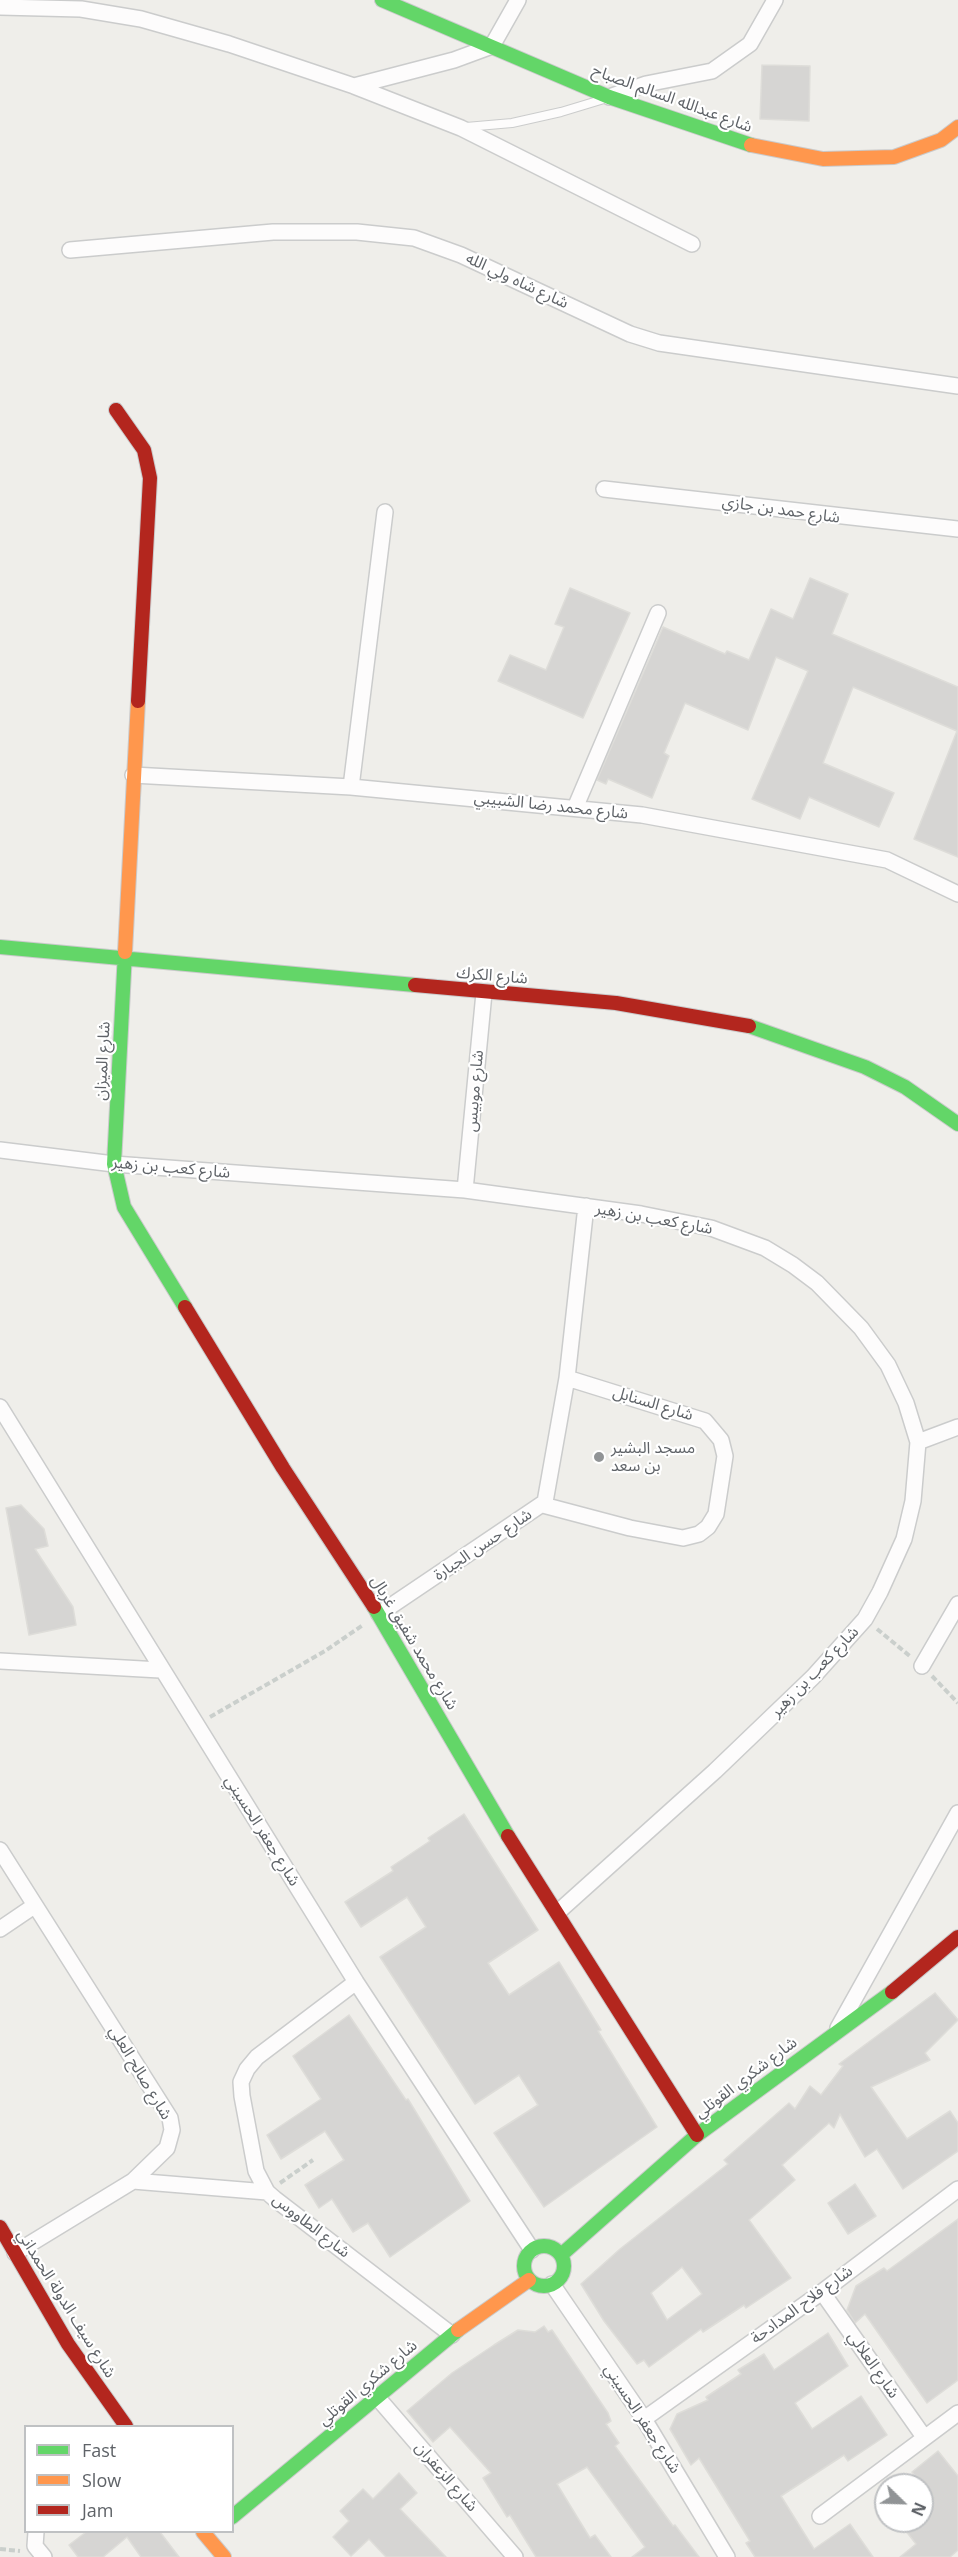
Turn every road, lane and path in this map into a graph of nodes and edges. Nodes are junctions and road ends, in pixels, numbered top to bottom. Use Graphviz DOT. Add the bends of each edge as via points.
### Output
graph roads {
  1 [pos="382,0"];
  2 [pos="518,0"];
  3 [pos="775,0"];
  4 [pos="0,7"];
  5 [pos="492,46"];
  6 [pos="354,86"];
  7 [pos="609,97"];
  8 [pos="958,127"];
  9 [pos="462,128"];
  10 [pos="692,244"];
  11 [pos="70,250"];
  12 [pos="958,386"];
  13 [pos="116,410"];
  14 [pos="604,489"];
  15 [pos="384,512"];
  16 [pos="958,529"];
  17 [pos="658,613"];
  18 [pos="133,775"];
  19 [pos="351,787"];
  20 [pos="575,808"];
  21 [pos="958,894"];
  22 [pos="0,947"];
  23 [pos="126,960"];
  24 [pos="484,993"];
  25 [pos="958,1124"];
  26 [pos="0,1150"];
  27 [pos="114,1164"];
  28 [pos="465,1190"];
  29 [pos="586,1206"];
  30 [pos="567,1378"];
  31 [pos="0,1407"];
  32 [pos="958,1427"];
  33 [pos="918,1442"];
  34 [pos="543,1505"];
  35 [pos="958,1604"];
  36 [pos="379,1614"];
  37 [pos="0,1661"];
  38 [pos="922,1666"];
  39 [pos="160,1670"];
  40 [pos="196,1725"];
  41 [pos="958,1813"];
  42 [pos="0,1850"];
  43 [pos="34,1906"];
  44 [pos="558,1912"];
  45 [pos="0,1929"];
  46 [pos="958,1937"];
  47 [pos="356,1982"];
  48 [pos="835,2033"];
  49 [pos="697,2136"];
  50 [pos="314,2160"];
  51 [pos="134,2181"];
  52 [pos="958,2189"];
  53 [pos="267,2192"];
  54 [pos="0,2227"];
  55 [pos="532,2250"];
  56 [pos="15,2253"];
  57 [pos="561,2255"];
  58 [pos="529,2280"];
  59 [pos="552,2284"];
  60 [pos="822,2292"];
  61 [pos="452,2335"];
  62 [pos="377,2397"];
  63 [pos="958,2413"];
  64 [pos="644,2419"];
  65 [pos="125,2425"];
  66 [pos="924,2437"];
  67 [pos="234,2515"];
  68 [pos="820,2516"];
  69 [pos="36,2533"];
  70 [pos="208,2534"];
  71 [pos="0,2549"];
  72 [pos="21,2551"];
  73 [pos="44,2557"];
  74 [pos="224,2557"];
  75 [pos="516,2557"];
  76 [pos="727,2557"];
  1 -- 5 [label="street, شارع عبدالله السالم الصباح"];
  2 -- 5 [label="street"];
  3 -- 7 [label="street" via="750,44 712,71 646,84"];
  4 -- 6 [label="street" via="81,9 141,19"];
  5 -- 6 [label="street"];
  5 -- 7 [label="street, شارع عبدالله السالم الصباح"];
  6 -- 9 [label="street"];
  7 -- 8 [label="street, شارع عبدالله السالم الصباح" via="745,144 824,159 894,157 941,140"];
  7 -- 9 [label="lane" via="512,123"];
  9 -- 10 [label="street"];
  11 -- 12 [label="street, شارع شاه ولي الله" via="273,232 357,232 414,238 461,255 630,334 659,343"];
  13 -- 18 [label="street" via="144,450 150,478"];
  14 -- 16 [label="street, شارع حمد بن جازي"];
  15 -- 19 [label="street"];
  17 -- 20 [label="street"];
  18 -- 19 [label="street, شارع محمد رضا الشبيبي"];
  18 -- 23 [label="street"];
  19 -- 20 [label="street, شارع محمد رضا الشبيبي"];
  20 -- 21 [label="street, شارع محمد رضا الشبيبي" via="642,815 887,860"];
  22 -- 23 [label="street, شارع الكرك"];
  23 -- 24 [label="street, شارع الكرك"];
  23 -- 27 [label="street, شارع الميزان"];
  24 -- 25 [label="street, شارع الكرك" via="616,1003 740,1023 865,1067 905,1087"];
  24 -- 28 [label="street, شارع موبيس"];
  26 -- 27 [label="street, شارع كعب بن زهير"];
  27 -- 28 [label="street, شارع كعب بن زهير"];
  27 -- 36 [label="street, شارع محمد شفيق غربال" via="128,1217 283,1468"];
  28 -- 29 [label="street, شارع كعب بن زهير"];
  29 -- 30 [label="street, شارع حسن الجبارة"];
  29 -- 33 [label="street, شارع كعب بن زهير" via="711,1228 765,1248 793,1265 861,1328 888,1365"];
  30 -- 34 [label="street, شارع حسن الجبارة"];
  30 -- 34 [label="street, شارع السنابل" via="705,1421 721,1440 725,1456 716,1514 699,1534 683,1538"];
  31 -- 39 [label="street, شارع جعفر الحسيني"];
  32 -- 33 [label="street"];
  33 -- 44 [label="street, شارع كعب بن زهير" via="914,1502 904,1539 865,1619 813,1677 715,1772"];
  34 -- 36 [label="street, شارع حسن الجبارة"];
  35 -- 38 [label="street"];
  36 -- 40 [label="path" via="325,1651"];
  36 -- 44 [label="street, شارع محمد شفيق غربال" via="494,1814"];
  37 -- 39 [label="street"];
  39 -- 40 [label="street, شارع جعفر الحسيني"];
  40 -- 47 [label="street, شارع جعفر الحسيني"];
  41 -- 48 [label="street"];
  42 -- 43 [label="street, شارع صالح العلي"];
  43 -- 45 [label="street"];
  43 -- 51 [label="street, شارع صالح العلي" via="170,2118 172,2130 167,2148"];
  44 -- 49 [label="street, شارع محمد شفيق غربال"];
  46 -- 48 [label="street, شارع شكري القوتلي"];
  47 -- 53 [label="street, شارع الطاووس" via="257,2057 247,2069 242,2096 256,2171"];
  47 -- 55 [label="street, شارع جعفر الحسيني"];
  48 -- 49 [label="street, شارع شكري القوتلي"];
  49 -- 57 [label="street, شارع شكري القوتلي"];
  50 -- 53 [label="path"];
  51 -- 53 [label="street"];
  51 -- 56 [label="street, شارع صالح العلي"];
  52 -- 60 [label="street, شارع فلاح المدادحة"];
  53 -- 61 [label="street, شارع الطاووس"];
  54 -- 56 [label="street, شارع سيف الدولة الحمداني"];
  55 -- 57 [label="street" via="548,2246"];
  55 -- 58 [label="street" via="524,2264"];
  56 -- 65 [label="street, شارع سيف الدولة الحمداني" via="68,2344"];
  57 -- 59 [label="street" via="562,2276"];
  58 -- 59 [label="street" via="543,2287"];
  58 -- 61 [label="street, شارع شكري القوتلي"];
  59 -- 64 [label="street, شارع جعفر الحسيني"];
  60 -- 64 [label="street, شارع فلاح المدادحة"];
  60 -- 66 [label="street, شارع العلالي"];
  61 -- 62 [label="street, شارع شكري القوتلي"];
  62 -- 67 [label="street, شارع شكري القوتلي"];
  62 -- 75 [label="street, شارع الزعفران"];
  63 -- 66 [label="street"];
  64 -- 76 [label="street, شارع جعفر الحسيني"];
  66 -- 68 [label="street"];
  69 -- 73 [label="street" via="35,2546"];
  70 -- 74 [label="street"];
  71 -- 72 [label="path"];
}
